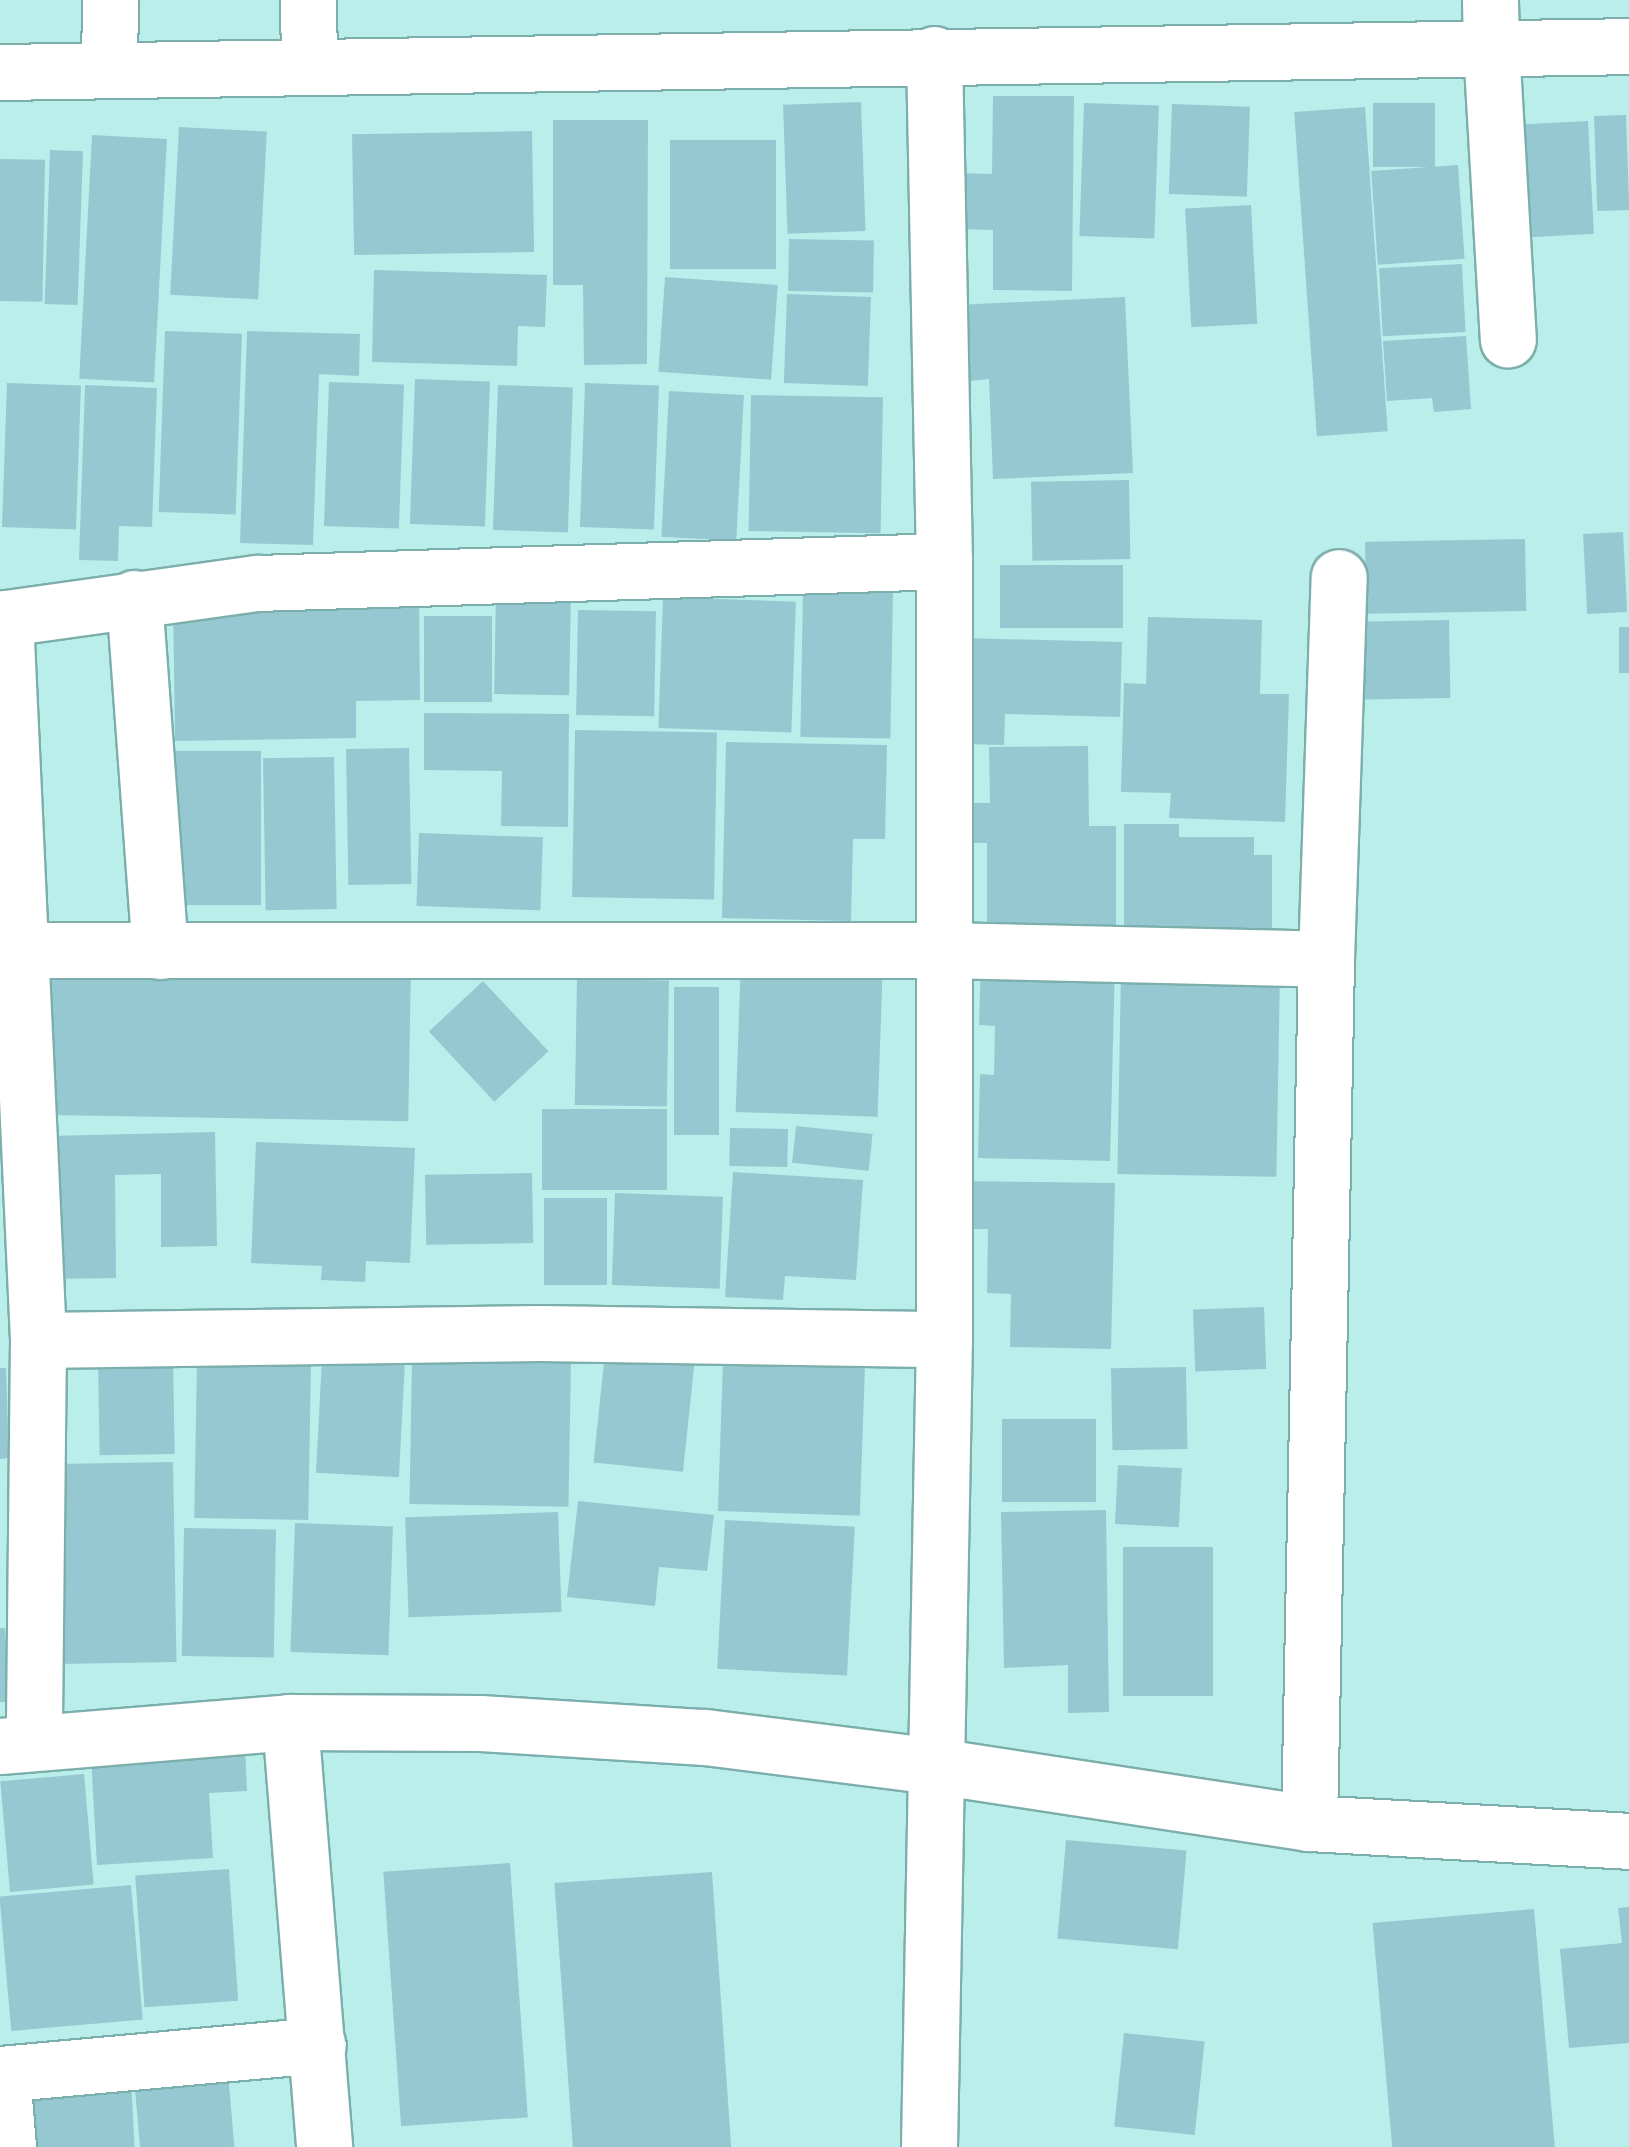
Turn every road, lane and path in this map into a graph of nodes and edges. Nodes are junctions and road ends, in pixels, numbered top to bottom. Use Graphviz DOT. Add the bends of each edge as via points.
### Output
graph roads {
  1 [pos="110,0"];
  2 [pos="308,0"];
  3 [pos="1490,24"];
  4 [pos="1629,46"];
  5 [pos="934,54"];
  6 [pos="308,66"];
  7 [pos="109,70"];
  8 [pos="0,72"];
  9 [pos="1508,340"];
  10 [pos="944,561"];
  11 [pos="1339,577"];
  12 [pos="134,598"];
  13 [pos="3,619"];
  14 [pos="17,950"];
  15 [pos="941,950"];
  16 [pos="160,951"];
  17 [pos="1326,959"];
  18 [pos="944,1339"];
  19 [pos="38,1340"];
  20 [pos="290,1722"];
  21 [pos="17,1744"];
  22 [pos="936,1766"];
  23 [pos="1309,1823"];
  24 [pos="1629,1841"];
  25 [pos="318,2046"];
  26 [pos="1,2074"];
  27 [pos="8,2147"];
  28 [pos="324,2147"];
  29 [pos="929,2147"];
  1 -- 7 [label="main road"];
  2 -- 6 [label="main road"];
  3 -- 4 [label="main road"];
  3 -- 5 [label="main road"];
  3 -- 9 [label="main road"];
  5 -- 6 [label="main road"];
  5 -- 10 [label="main road"];
  6 -- 7 [label="main road"];
  7 -- 8 [label="main road"];
  10 -- 12 [label="main road" via="257,583"];
  10 -- 15 [label="main road"];
  11 -- 17 [label="main road"];
  12 -- 13 [label="main road"];
  12 -- 16 [label="main road"];
  13 -- 14 [label="main road"];
  14 -- 16 [label="main road"];
  14 -- 19 [label="main road"];
  15 -- 16 [label="main road"];
  15 -- 17 [label="main road"];
  15 -- 18 [label="main road"];
  17 -- 23 [label="main road"];
  18 -- 19 [label="main road" via="540,1333"];
  18 -- 22 [label="main road"];
  19 -- 21 [label="main road"];
  20 -- 21 [label="main road"];
  20 -- 22 [label="main road" via="480,1723 705,1737"];
  20 -- 25 [label="main road"];
  22 -- 23 [label="main road"];
  22 -- 29 [label="main road"];
  23 -- 24 [label="main road"];
  25 -- 26 [label="main road"];
  25 -- 28 [label="main road"];
  26 -- 27 [label="main road"];
}
